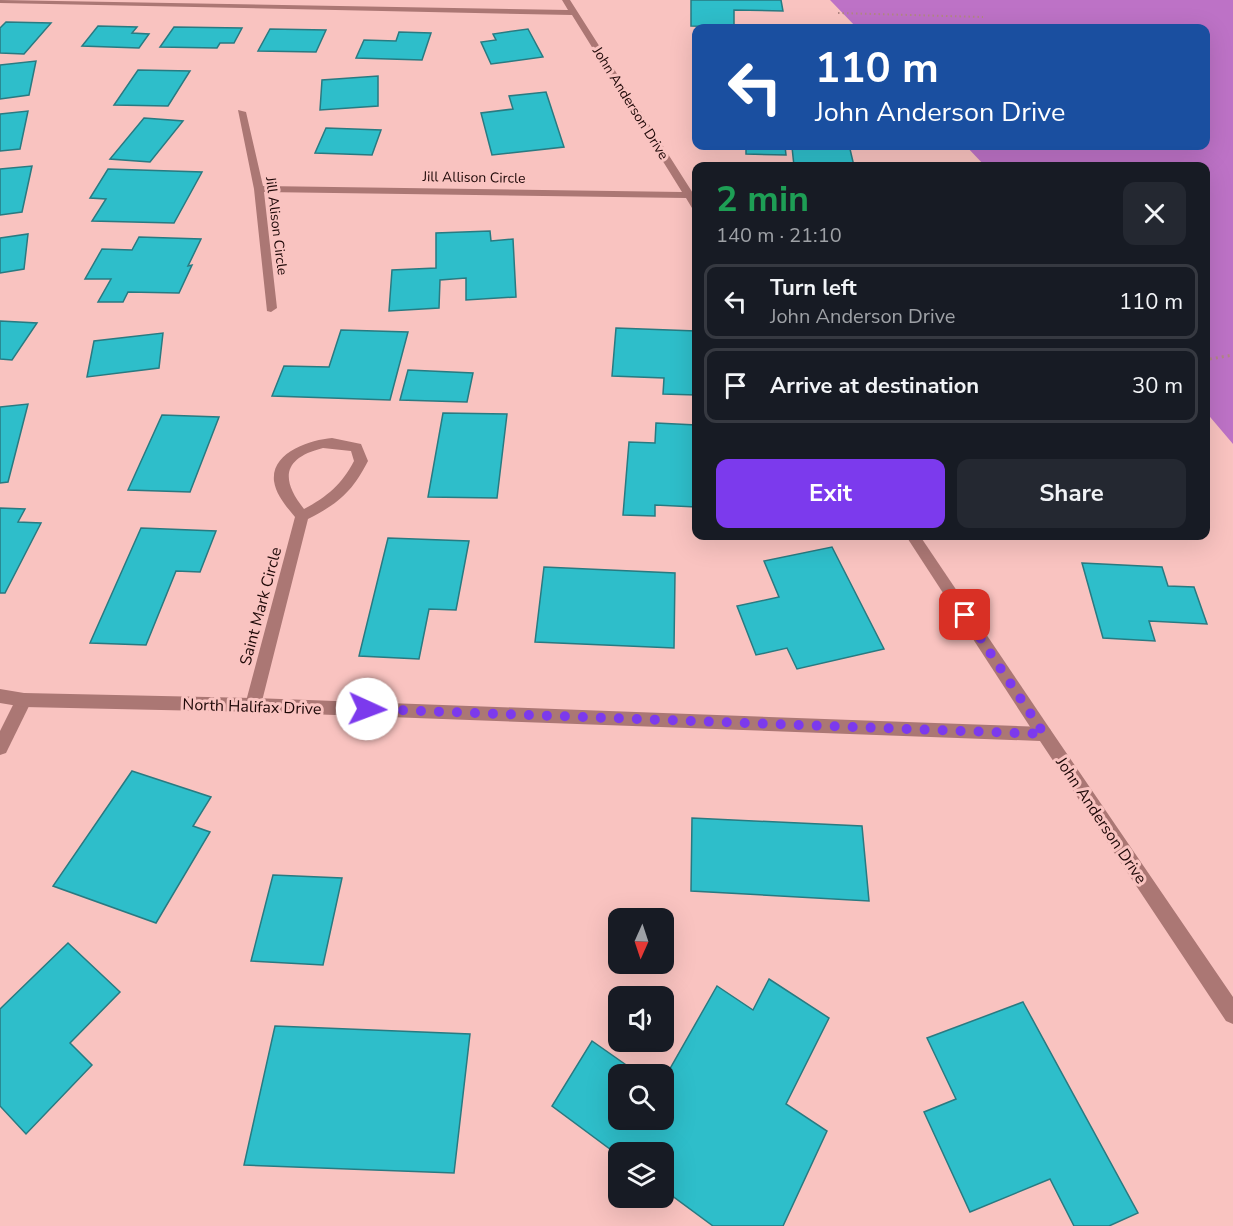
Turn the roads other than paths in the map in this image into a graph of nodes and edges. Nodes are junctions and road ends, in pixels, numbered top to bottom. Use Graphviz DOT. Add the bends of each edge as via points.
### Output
graph roads {
  1 [pos="566,0"];
  2 [pos="0,1"];
  3 [pos="574,13"];
  4 [pos="241,112"];
  5 [pos="259,189"];
  6 [pos="689,195"];
  7 [pos="692,200"];
  8 [pos="271,308"];
  9 [pos="303,516"];
  10 [pos="916,540"];
  11 [pos="0,696"];
  12 [pos="24,700"];
  13 [pos="253,705"];
  14 [pos="1044,734"];
  15 [pos="0,748"];
  16 [pos="1233,1014"];
  1 -- 3 [label="street, John Anderson Drive"];
  2 -- 3 [label="street"];
  3 -- 6 [label="street, John Anderson Drive"];
  4 -- 5 [label="street, Jill Alison Circle"];
  5 -- 6 [label="street, Jill Allison Circle"];
  5 -- 8 [label="street, Jill Alison Circle"];
  6 -- 7 [label="street, John Anderson Drive"];
  9 -- 9 [label="street" via="349,485 361,460 356,447 331,443 309,447 289,459 281,473 282,489"];
  9 -- 13 [label="street, Saint Mark Circle"];
  10 -- 14 [label="street, John Anderson Drive"];
  11 -- 12 [label="street, North Halifax Drive"];
  12 -- 13 [label="street, North Halifax Drive"];
  12 -- 15 [label="street"];
  13 -- 14 [label="street, North Halifax Drive"];
  14 -- 16 [label="street, John Anderson Drive"];
}
